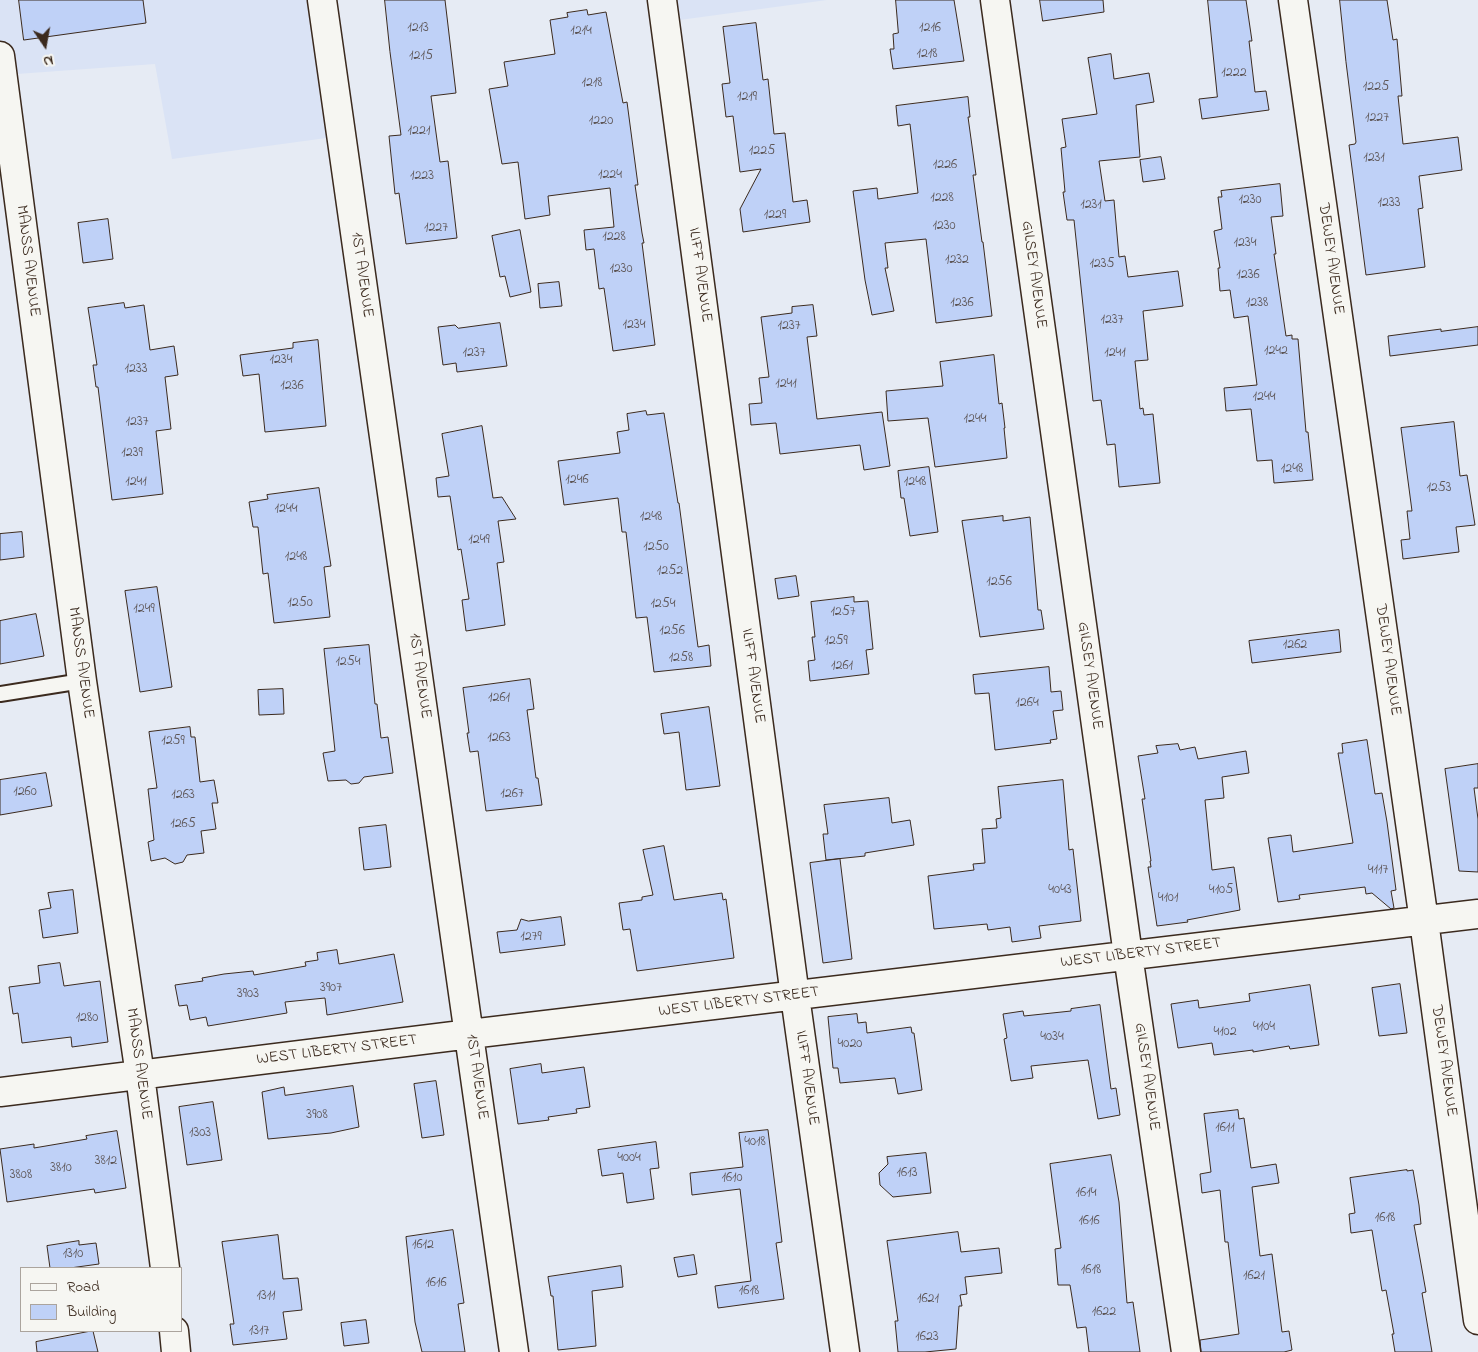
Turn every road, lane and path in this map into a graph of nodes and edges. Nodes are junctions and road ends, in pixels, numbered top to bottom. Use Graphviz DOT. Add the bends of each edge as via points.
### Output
graph roads {
  1 [pos="322,0"];
  2 [pos="662,0"];
  3 [pos="995,0"];
  4 [pos="1293,0"];
  5 [pos="0,56"];
  6 [pos="82,681"];
  7 [pos="0,694"];
  8 [pos="1478,914"];
  9 [pos="1424,921"];
  10 [pos="1128,955"];
  11 [pos="795,996"];
  12 [pos="470,1034"];
  13 [pos="140,1075"];
  14 [pos="0,1092"];
  15 [pos="165,1267"];
  16 [pos="1478,1320"];
  17 [pos="174,1332"];
  18 [pos="176,1352"];
  19 [pos="514,1352"];
  20 [pos="845,1352"];
  21 [pos="1186,1352"];
  1 -- 12 [label="street, 1ST AVENUE"];
  2 -- 11 [label="street, ILIFF AVENUE"];
  3 -- 10 [label="street, GILSEY AVENUE"];
  4 -- 9 [label="street, DEWEY AVENUE"];
  5 -- 6 [label="street, MANSS AVENUE"];
  6 -- 7 [label="lane"];
  6 -- 13 [label="street, MANSS AVENUE"];
  8 -- 9 [label="street, WEST LIBERTY STREET"];
  9 -- 10 [label="street, WEST LIBERTY STREET"];
  9 -- 16 [label="street, DEWEY AVENUE"];
  10 -- 11 [label="street, WEST LIBERTY STREET"];
  10 -- 21 [label="street, GILSEY AVENUE"];
  11 -- 12 [label="street, WEST LIBERTY STREET"];
  11 -- 20 [label="street, ILIFF AVENUE"];
  12 -- 13 [label="street, WEST LIBERTY STREET"];
  12 -- 19 [label="street, 1ST AVENUE"];
  13 -- 14 [label="street, WEST LIBERTY STREET"];
  13 -- 15 [label="street, MANSS AVENUE"];
  17 -- 18 [label="street"];
}
